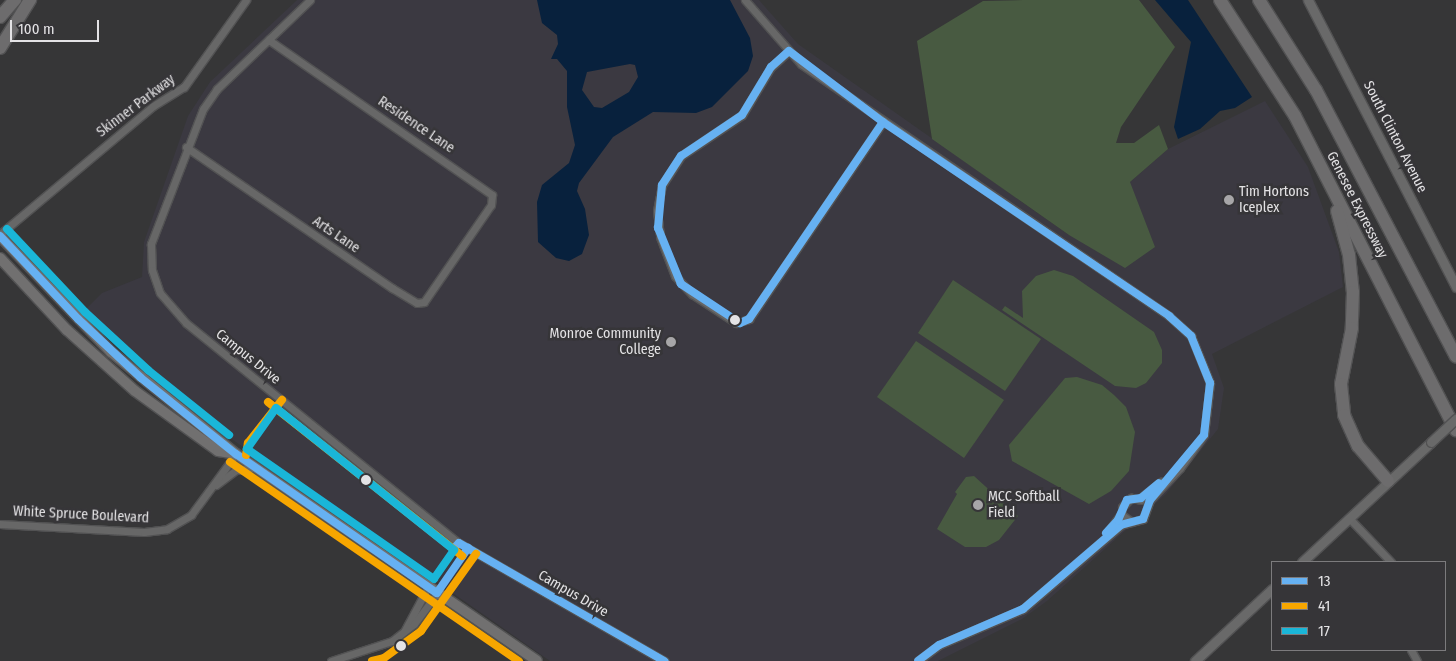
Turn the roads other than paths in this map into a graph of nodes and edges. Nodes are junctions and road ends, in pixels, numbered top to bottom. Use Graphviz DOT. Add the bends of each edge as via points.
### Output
graph roads {
  1 [pos="15,0"];
  2 [pos="30,0"];
  3 [pos="246,0"];
  4 [pos="310,0"];
  5 [pos="745,0"];
  6 [pos="1220,0"];
  7 [pos="1260,0"];
  8 [pos="1308,0"];
  9 [pos="0,17"];
  10 [pos="269,40"];
  11 [pos="0,48"];
  12 [pos="789,51"];
  13 [pos="883,122"];
  14 [pos="186,147"];
  15 [pos="1324,173"];
  16 [pos="0,235"];
  17 [pos="459,251"];
  18 [pos="0,258"];
  19 [pos="1456,287"];
  20 [pos="1456,357"];
  21 [pos="1456,419"];
  22 [pos="1456,430"];
  23 [pos="1192,453"];
  24 [pos="236,454"];
  25 [pos="256,467"];
  26 [pos="1388,482"];
  27 [pos="207,494"];
  28 [pos="1139,499"];
  29 [pos="1146,509"];
  30 [pos="1122,512"];
  31 [pos="1349,518"];
  32 [pos="1132,522"];
  33 [pos="0,524"];
  34 [pos="1090,551"];
  35 [pos="1303,561"];
  36 [pos="1390,561"];
  37 [pos="433,590"];
  38 [pos="1271,590"];
  39 [pos="332,661"];
  40 [pos="537,661"];
  41 [pos="664,661"];
  42 [pos="918,661"];
  43 [pos="1195,661"];
  1 -- 9 [label="highway"];
  2 -- 11 [label="highway"];
  3 -- 16 [label="street, Skinner Parkway" via="184,87 153,106"];
  4 -- 10 [label="street, Campus Drive"];
  5 -- 12 [label="street"];
  6 -- 15 [label="highway, Genesee Expressway" via="1295,116"];
  7 -- 20 [label="highway, Genesee Expressway" via="1316,90"];
  8 -- 19 [label="street, South Clinton Avenue"];
  10 -- 14 [label="street, Campus Drive" via="217,89 203,109"];
  10 -- 17 [label="street, Residence Lane" via="487,189 493,200 491,205"];
  12 -- 13 [label="street" via="801,64"];
  12 -- 13 [label="street" via="771,67 742,115 676,162 662,185 658,203 660,237 675,276 692,294 732,321 745,322"];
  13 -- 23 [label="street" via="1170,316 1191,336 1210,383 1210,407 1204,435"];
  14 -- 17 [label="street, Arts Lane" via="417,303 424,302"];
  14 -- 41 [label="street, Campus Drive" via="151,244 154,278 165,301 186,323 458,543"];
  15 -- 22 [label="highway, Genesee Expressway"];
  15 -- 26 [label="highway" via="1352,274 1352,328 1341,384 1344,415 1358,446"];
  16 -- 24 [label="main road" via="111,352"];
  18 -- 24 [label="main road" via="67,330 136,391 218,450"];
  21 -- 26 [label="street, bridge"];
  23 -- 28 [label="street"];
  23 -- 29 [label="street" via="1150,500"];
  24 -- 25 [label="main road"];
  24 -- 27 [label="street, White Spruce Boulevard"];
  25 -- 27 [label="street, White Spruce Boulevard" via="233,471"];
  25 -- 37 [label="main road"];
  26 -- 31 [label="street"];
  27 -- 33 [label="street, White Spruce Boulevard" via="188,518 157,531"];
  28 -- 29 [label="street"];
  28 -- 30 [label="street" via="1127,500"];
  29 -- 32 [label="street" via="1142,519"];
  30 -- 32 [label="street"];
  30 -- 34 [label="street"];
  31 -- 35 [label="street"];
  31 -- 36 [label="street"];
  32 -- 34 [label="street" via="1121,525"];
  34 -- 42 [label="street" via="1024,609 939,645"];
  37 -- 39 [label="street" via="404,630 379,649"];
  37 -- 40 [label="main road"];
  38 -- 43 [label="street"];
}
